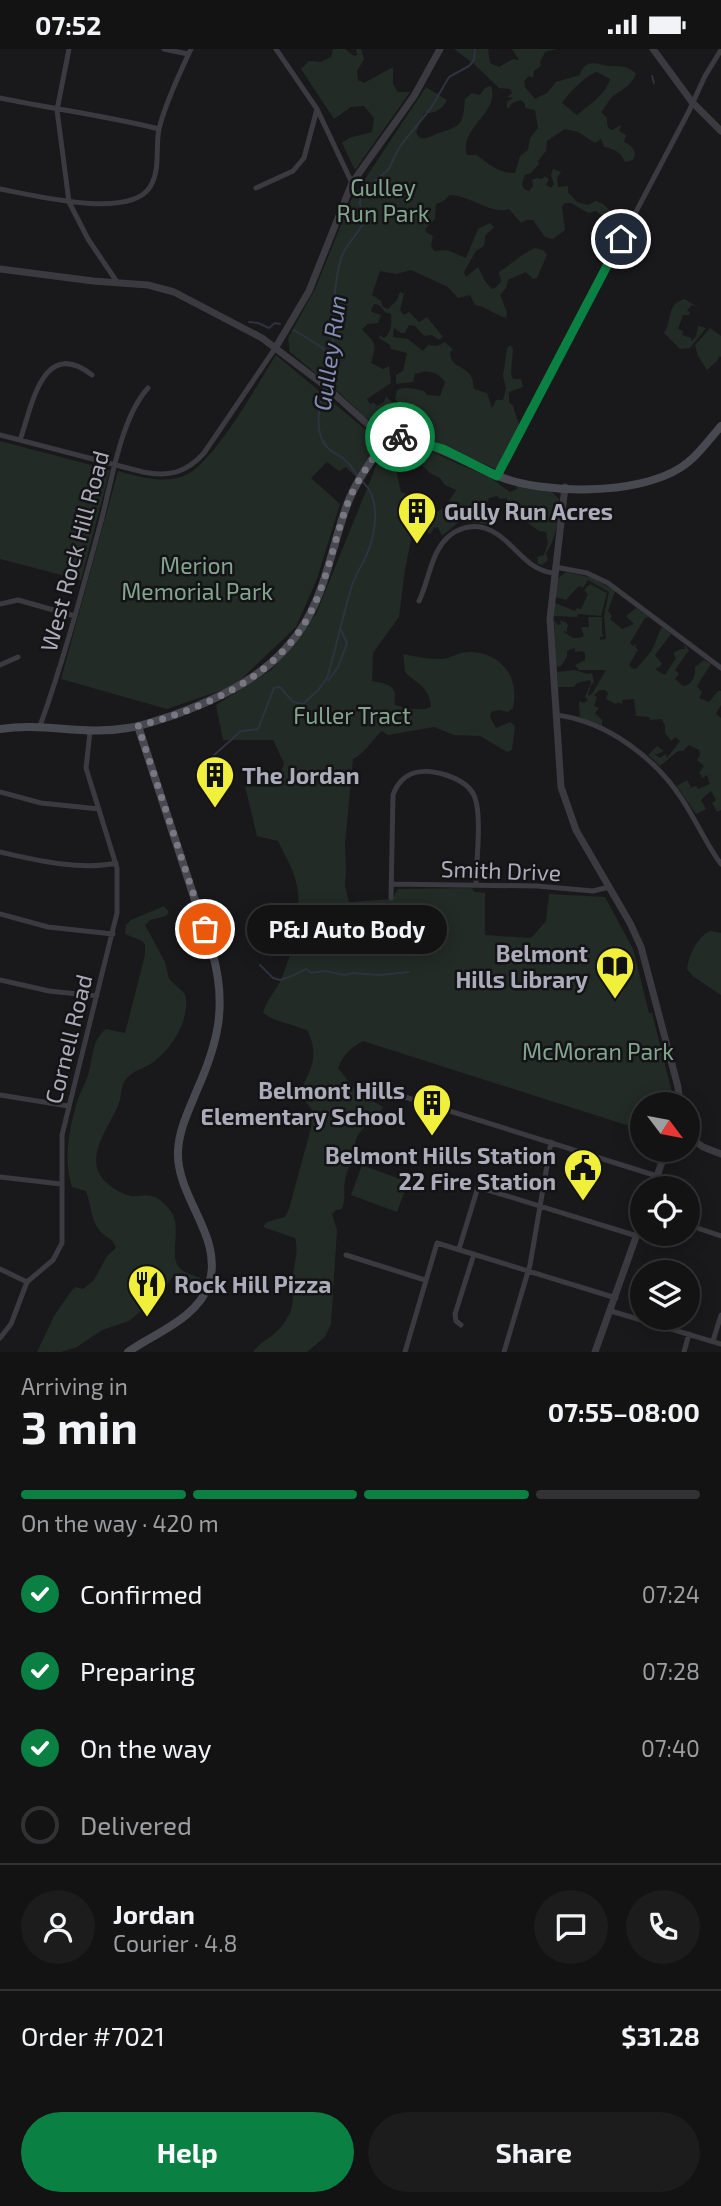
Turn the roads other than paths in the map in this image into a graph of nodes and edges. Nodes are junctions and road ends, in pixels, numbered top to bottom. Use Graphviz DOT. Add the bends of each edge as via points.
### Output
graph roads {
  1 [pos="69,49"];
  2 [pos="164,49"];
  3 [pos="276,49"];
  4 [pos="440,49"];
  5 [pos="653,49"];
  6 [pos="721,50"];
  7 [pos="190,51"];
  8 [pos="0,98"];
  9 [pos="692,102"];
  10 [pos="317,109"];
  11 [pos="57,110"];
  12 [pos="159,129"];
  13 [pos="721,131"];
  14 [pos="352,183"];
  15 [pos="256,188"];
  16 [pos="0,189"];
  17 [pos="69,202"];
  18 [pos="0,269"];
  19 [pos="117,282"];
  20 [pos="276,347"];
  21 [pos="92,375"];
  22 [pos="149,388"];
  23 [pos="719,433"];
  24 [pos="0,435"];
  25 [pos="388,436"];
  26 [pos="20,440"];
  27 [pos="115,464"];
  28 [pos="497,476"];
  29 [pos="565,487"];
  30 [pos="555,570"];
  31 [pos="419,601"];
  32 [pos="0,604"];
  33 [pos="75,616"];
  34 [pos="18,657"];
  35 [pos="0,665"];
  36 [pos="721,668"];
  37 [pos="556,715"];
  38 [pos="40,726"];
  39 [pos="138,726"];
  40 [pos="0,729"];
  41 [pos="90,732"];
  42 [pos="0,792"];
  43 [pos="99,809"];
  44 [pos="0,852"];
  45 [pos="116,863"];
  46 [pos="721,864"];
  47 [pos="391,884"];
  48 [pos="476,885"];
  49 [pos="609,887"];
  50 [pos="391,898"];
  51 [pos="0,914"];
  52 [pos="113,934"];
  53 [pos="0,980"];
  54 [pos="97,996"];
  55 [pos="678,1092"];
  56 [pos="392,1093"];
  57 [pos="0,1095"];
  58 [pos="68,1107"];
  59 [pos="551,1142"];
  60 [pos="700,1144"];
  61 [pos="721,1154"];
  62 [pos="662,1162"];
  63 [pos="657,1176"];
  64 [pos="0,1177"];
  65 [pos="61,1184"];
  66 [pos="540,1207"];
  67 [pos="700,1229"];
  68 [pos="630,1234"];
  69 [pos="721,1235"];
  70 [pos="634,1246"];
  71 [pos="459,1249"];
  72 [pos="474,1254"];
  73 [pos="346,1255"];
  74 [pos="0,1269"];
  75 [pos="529,1271"];
  76 [pos="425,1280"];
  77 [pos="27,1282"];
  78 [pos="616,1298"];
  79 [pos="611,1311"];
  80 [pos="721,1315"];
  81 [pos="461,1325"];
  82 [pos="689,1334"];
  83 [pos="0,1338"];
  84 [pos="713,1341"];
  85 [pos="721,1343"];
  86 [pos="128,1352"];
  87 [pos="404,1352"];
  88 [pos="503,1352"];
  89 [pos="594,1352"];
  90 [pos="684,1352"];
  1 -- 11 [label="street"];
  2 -- 7 [label="street"];
  3 -- 10 [label="street"];
  4 -- 14 [label="street" via="414,96"];
  5 -- 9 [label="street"];
  6 -- 9 [label="street"];
  7 -- 12 [label="street"];
  8 -- 11 [label="street"];
  9 -- 13 [label="street"];
  9 -- 28 [label="street"];
  10 -- 14 [label="street"];
  10 -- 15 [label="street" via="304,158 293,171"];
  11 -- 12 [label="street"];
  11 -- 17 [label="street"];
  12 -- 17 [label="street" via="157,169 149,189 136,200"];
  14 -- 20 [label="street" via="309,291"];
  16 -- 17 [label="street"];
  17 -- 19 [label="street"];
  18 -- 19 [label="street"];
  19 -- 20 [label="street" via="174,292"];
  20 -- 25 [label="street" via="373,429"];
  20 -- 27 [label="street" via="217,435 189,467 163,475"];
  21 -- 26 [label="street" via="66,363 46,372"];
  22 -- 27 [label="street, West Rock Hill Road" via="139,401"];
  23 -- 29 [label="main road" via="685,464 661,478 620,488"];
  24 -- 26 [label="street"];
  25 -- 28 [label="main road" via="443,449"];
  25 -- 39 [label="main road" via="347,503 314,605 292,639 228,693"];
  26 -- 27 [label="street"];
  27 -- 33 [label="street, West Rock Hill Road"];
  28 -- 29 [label="main road"];
  29 -- 30 [label="street"];
  30 -- 31 [label="street" via="542,571 531,565 488,529 461,527 439,548"];
  30 -- 36 [label="street" via="587,573 608,583"];
  30 -- 37 [label="street" via="550,619"];
  32 -- 33 [label="street" via="18,600"];
  33 -- 38 [label="street, West Rock Hill Road"];
  34 -- 35 [label="street"];
  37 -- 46 [label="street" via="602,730 651,762 679,794"];
  37 -- 49 [label="street" via="566,806"];
  38 -- 40 [label="main road"];
  38 -- 41 [label="main road"];
  39 -- 41 [label="main road"];
  39 -- 86 [label="main road" via="214,955 220,1007 216,1045 183,1122 178,1149 183,1184 210,1249 208,1285 190,1312"];
  41 -- 43 [label="street, Cornell Road" via="86,768"];
  42 -- 43 [label="street" via="41,803"];
  43 -- 45 [label="street, Cornell Road"];
  44 -- 45 [label="street" via="77,864"];
  45 -- 52 [label="street, Cornell Road" via="118,902"];
  47 -- 48 [label="street, Smith Drive"];
  47 -- 48 [label="street" via="393,795 407,776 424,770 461,781 475,798"];
  47 -- 50 [label="street"];
  48 -- 49 [label="street, Smith Drive" via="593,891"];
  49 -- 55 [label="street" via="641,947"];
  51 -- 52 [label="street" via="48,927"];
  52 -- 54 [label="street, Cornell Road"];
  53 -- 54 [label="street"];
  54 -- 58 [label="street, Cornell Road"];
  56 -- 59 [label="street"];
  57 -- 58 [label="street"];
  58 -- 65 [label="street, Cornell Road" via="61,1142"];
  59 -- 63 [label="street"];
  59 -- 66 [label="street"];
  60 -- 61 [label="street"];
  62 -- 63 [label="street"];
  64 -- 65 [label="street"];
  65 -- 77 [label="street, Cornell Road" via="62,1243 53,1260"];
  66 -- 68 [label="street"];
  66 -- 71 [label="street" via="478,1187"];
  66 -- 75 [label="street"];
  67 -- 69 [label="street"];
  70 -- 78 [label="street"];
  71 -- 72 [label="street"];
  71 -- 76 [label="street" via="437,1243"];
  72 -- 75 [label="street"];
  72 -- 81 [label="street" via="454,1314"];
  73 -- 76 [label="street"];
  74 -- 77 [label="street"];
  75 -- 78 [label="street"];
  75 -- 88 [label="street"];
  76 -- 87 [label="street"];
  77 -- 83 [label="street, Cornell Road" via="11,1324"];
  78 -- 79 [label="street"];
  79 -- 82 [label="street"];
  79 -- 89 [label="street"];
  80 -- 84 [label="street"];
  82 -- 84 [label="street"];
  82 -- 90 [label="street"];
  84 -- 85 [label="street"];
}
